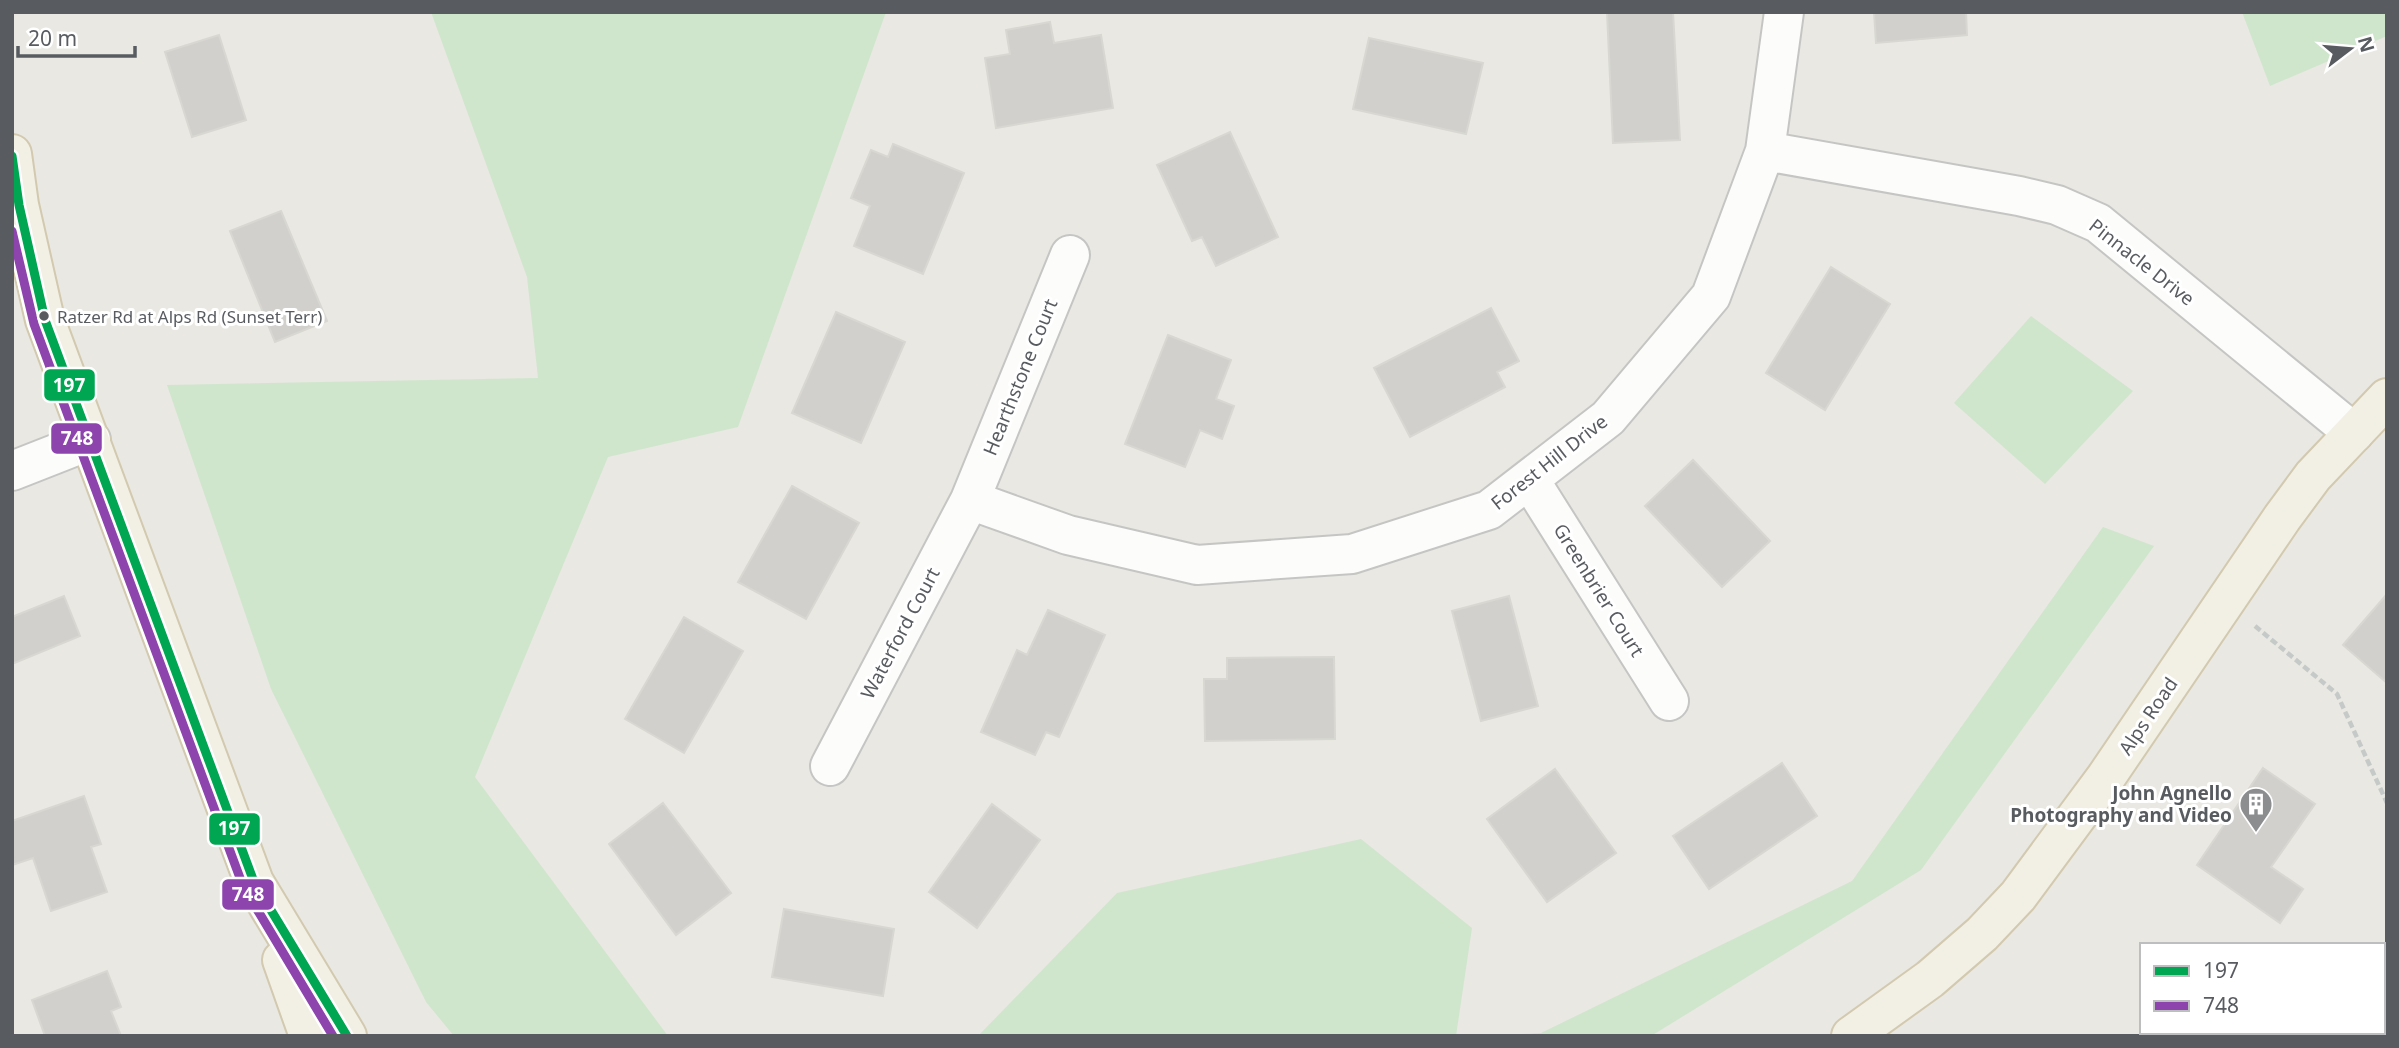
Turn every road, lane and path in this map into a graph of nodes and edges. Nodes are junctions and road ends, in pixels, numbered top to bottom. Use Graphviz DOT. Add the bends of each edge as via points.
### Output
graph roads {
  1 [pos="1784,12"];
  2 [pos="1765,151"];
  3 [pos="12,154"];
  4 [pos="1070,254"];
  5 [pos="2387,398"];
  6 [pos="2354,433"];
  7 [pos="91,440"];
  8 [pos="12,471"];
  9 [pos="1529,479"];
  10 [pos="970,500"];
  11 [pos="2226,601"];
  12 [pos="1669,701"];
  13 [pos="830,766"];
  14 [pos="2387,803"];
  15 [pos="254,882"];
  16 [pos="309,1036"];
  17 [pos="347,1036"];
  18 [pos="1851,1036"];
  1 -- 2 [label="street, Forest Hill Drive"];
  2 -- 6 [label="street, Pinnacle Drive" via="2019,195 2098,223"];
  2 -- 9 [label="street, Forest Hill Drive" via="1711,296 1608,418"];
  3 -- 7 [label="main road" via="45,320"];
  4 -- 10 [label="street, Hearthstone Court"];
  5 -- 6 [label="main road, Alps Road"];
  6 -- 11 [label="main road, Alps Road" via="2313,477"];
  7 -- 8 [label="street"];
  7 -- 15 [label="main road"];
  9 -- 10 [label="street, Forest Hill Drive" via="1489,510 1352,554 1197,565 1068,535"];
  9 -- 12 [label="street, Greenbrier Court"];
  10 -- 13 [label="street, Waterford Court"];
  11 -- 14 [label="path" via="2337,694"];
  11 -- 18 [label="main road, Alps Road" via="2018,896 1930,979"];
  15 -- 16 [label="main road"];
  15 -- 17 [label="main road"];
}
